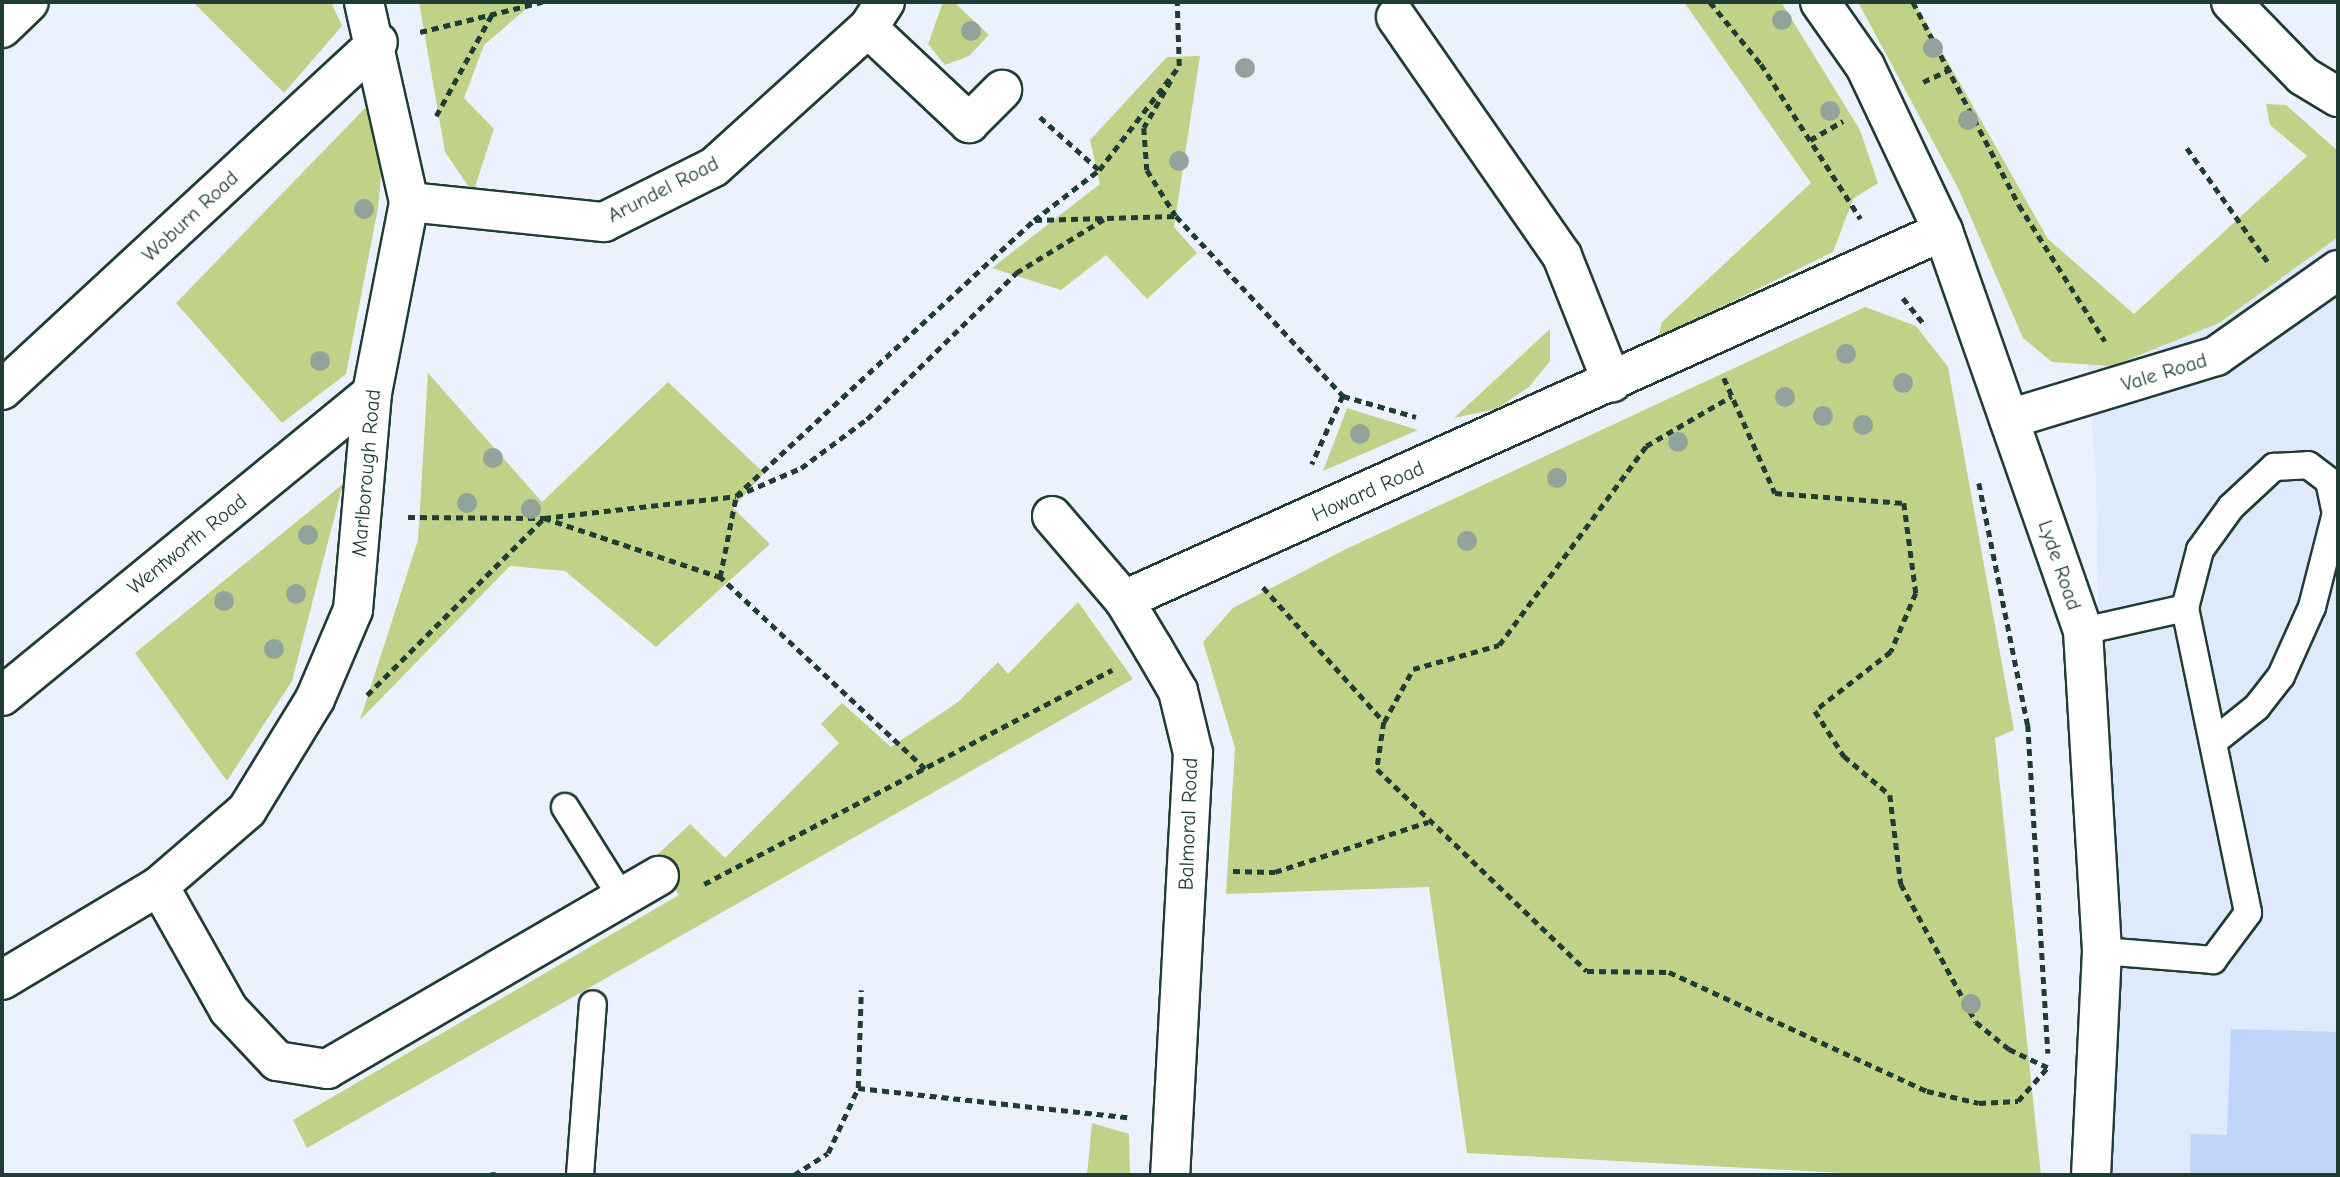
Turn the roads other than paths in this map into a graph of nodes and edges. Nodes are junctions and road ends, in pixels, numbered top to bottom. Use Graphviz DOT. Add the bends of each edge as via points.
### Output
graph roads {
  1 [pos="29,2"];
  2 [pos="364,2"];
  3 [pos="1820,2"];
  4 [pos="2231,2"];
  5 [pos="877,15"];
  6 [pos="1396,17"];
  7 [pos="2,28"];
  8 [pos="378,42"];
  9 [pos="1002,90"];
  10 [pos="2338,97"];
  11 [pos="407,188"];
  12 [pos="1943,231"];
  13 [pos="2338,270"];
  14 [pos="1612,382"];
  15 [pos="2,390"];
  16 [pos="372,393"];
  17 [pos="2010,419"];
  18 [pos="1052,516"];
  19 [pos="1124,600"];
  20 [pos="2185,608"];
  21 [pos="2083,631"];
  22 [pos="2,696"];
  23 [pos="2213,742"];
  24 [pos="565,807"];
  25 [pos="659,876"];
  26 [pos="159,886"];
  27 [pos="622,898"];
  28 [pos="2102,951"];
  29 [pos="2,980"];
  30 [pos="593,1004"];
  31 [pos="580,1175"];
  32 [pos="1170,1175"];
  33 [pos="2091,1175"];
  1 -- 7 [label="street"];
  2 -- 8 [label="street, Marlborough Road"];
  3 -- 12 [label="street, Lyde Road" via="1865,66"];
  4 -- 10 [label="street" via="2303,76"];
  5 -- 9 [label="street, Arundel Road" via="969,123"];
  5 -- 11 [label="street, Arundel Road" via="714,167 604,222"];
  6 -- 14 [label="street" via="1562,256"];
  8 -- 11 [label="street, Marlborough Road"];
  8 -- 15 [label="street, Woburn Road"];
  11 -- 16 [label="street, Marlborough Road"];
  12 -- 14 [label="street, Howard Road" via="1706,334"];
  12 -- 17 [label="street, Lyde Road"];
  13 -- 17 [label="street, Vale Road" via="2216,356"];
  14 -- 19 [label="street, Howard Road"];
  16 -- 22 [label="street, Wentworth Road"];
  16 -- 26 [label="street, Marlborough Road" via="353,610 302,722 247,810"];
  17 -- 21 [label="street, Lyde Road"];
  18 -- 19 [label="street, Balmoral Road"];
  19 -- 32 [label="street, Balmoral Road" via="1178,691 1193,753"];
  20 -- 21 [label="lane"];
  20 -- 23 [label="lane"];
  20 -- 23 [label="lane" via="2200,550 2231,507 2274,467 2308,465 2329,481 2336,513 2312,607 2281,676 2257,707"];
  21 -- 28 [label="street, Lyde Road"];
  23 -- 28 [label="lane" via="2248,913 2213,960"];
  24 -- 27 [label="lane"];
  25 -- 27 [label="street"];
  26 -- 27 [label="street" via="229,1010 277,1061 327,1069"];
  26 -- 29 [label="street, Marlborough Road"];
  28 -- 33 [label="street, Lyde Road"];
  30 -- 31 [label="lane"];
}
